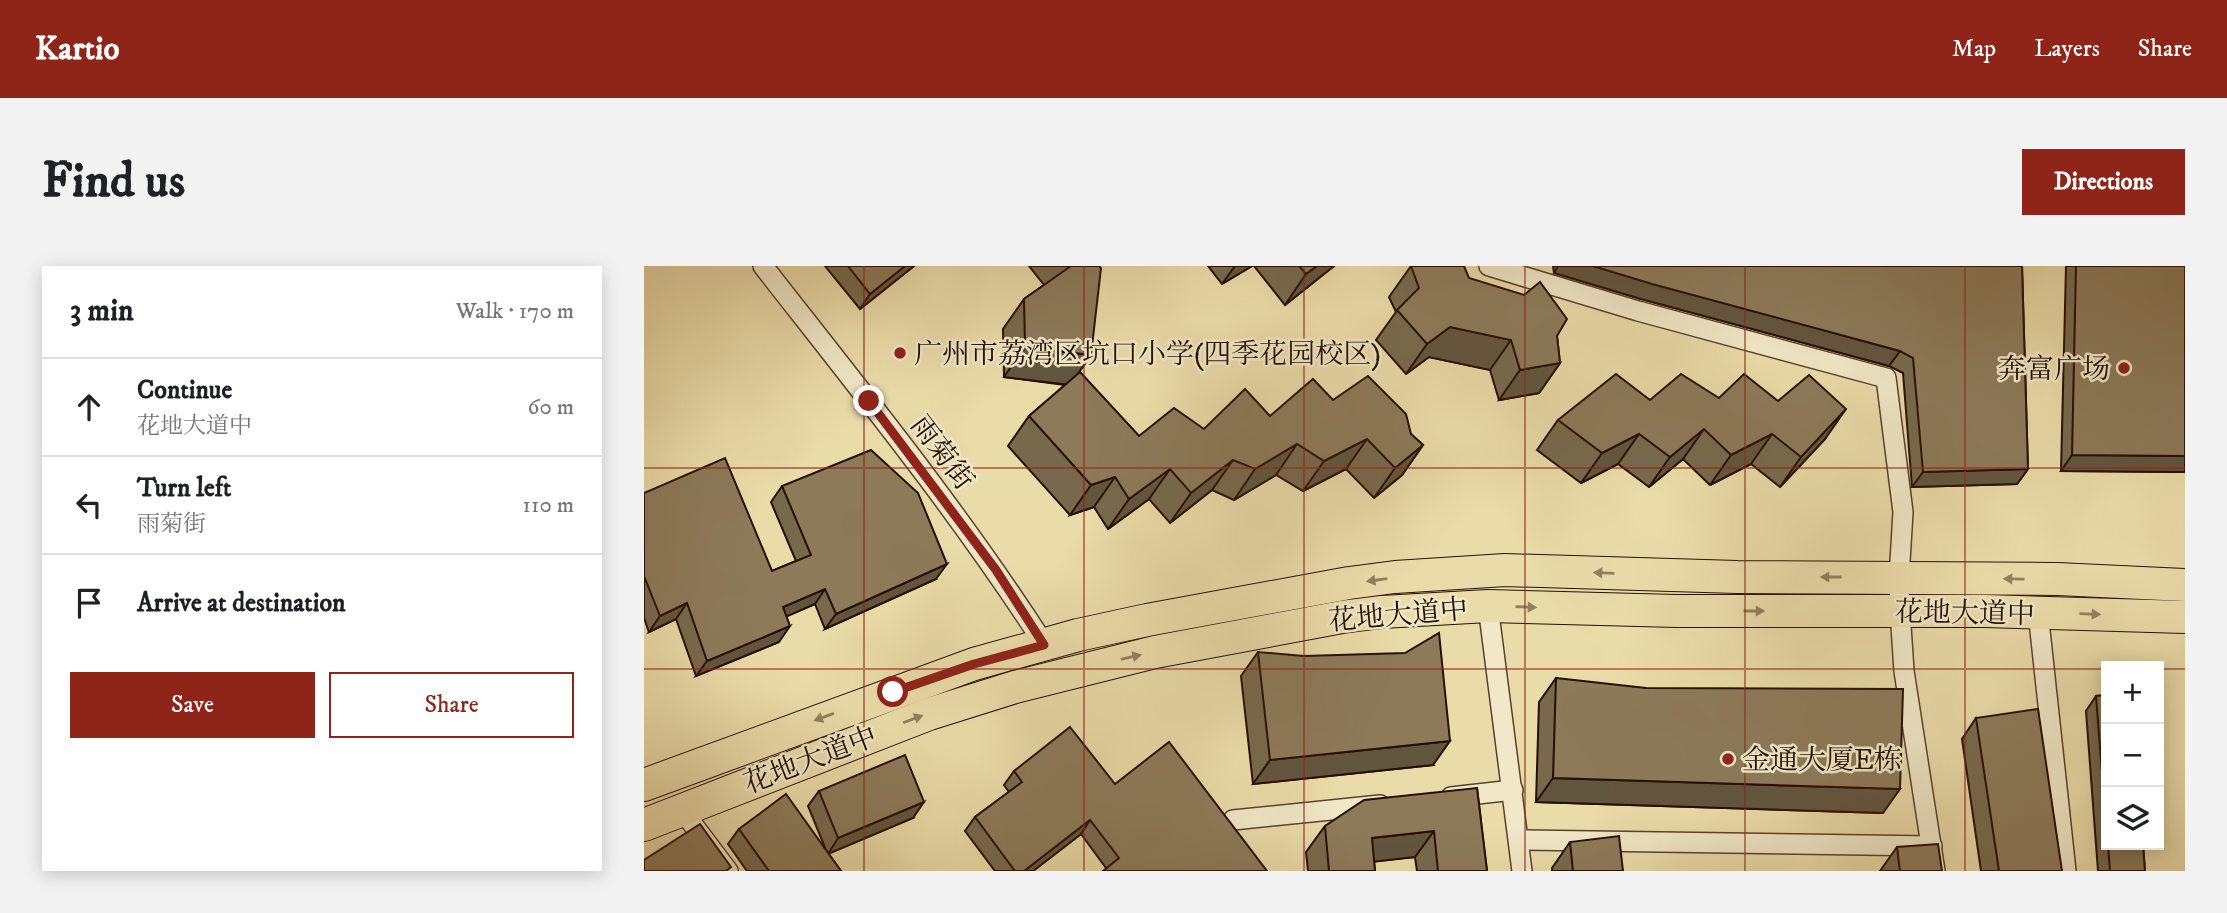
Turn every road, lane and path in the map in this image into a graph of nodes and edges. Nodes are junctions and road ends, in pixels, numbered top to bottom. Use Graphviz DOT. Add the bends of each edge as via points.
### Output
graph roads {
  1 [pos="764,266"];
  2 [pos="1489,266"];
  3 [pos="1899,578"];
  4 [pos="2185,585"];
  5 [pos="1488,606"];
  6 [pos="1900,611"];
  7 [pos="2038,612"];
  8 [pos="2185,617"];
  9 [pos="1044,645"];
  10 [pos="644,785"];
  11 [pos="1513,790"];
  12 [pos="1433,799"];
  13 [pos="1393,803"];
  14 [pos="682,810"];
  15 [pos="1233,820"];
  16 [pos="644,825"];
  17 [pos="1520,840"];
  18 [pos="1932,846"];
  19 [pos="728,871"];
  20 [pos="1522,871"];
  21 [pos="1936,871"];
  22 [pos="2066,871"];
  1 -- 9 [label="street, 雨菊街" via="996,570"];
  2 -- 3 [label="street" via="1886,378 1903,512"];
  4 -- 3 [label="main road, 花地大道中, one-way"];
  3 -- 6 [label="street"];
  3 -- 9 [label="main road, 花地大道中, one-way" via="1505,570 1440,573 1336,586 1147,620"];
  5 -- 6 [label="main road, 花地大道中, one-way"];
  5 -- 11 [label="street"];
  14 -- 5 [label="main road, 花地大道中, one-way" via="929,713 1086,668 1342,617"];
  6 -- 7 [label="main road, 花地大道中"];
  6 -- 18 [label="street"];
  7 -- 8 [label="main road, 花地大道中, one-way"];
  7 -- 22 [label="street"];
  9 -- 10 [label="main road, 花地大道中, one-way" via="893,692"];
  11 -- 12 [label="street"];
  11 -- 17 [label="street"];
  13 -- 15 [label="street"];
  14 -- 16 [label="main road, 花地大道中"];
  14 -- 19 [label="street"];
  17 -- 18 [label="street"];
  17 -- 20 [label="street"];
  18 -- 21 [label="street"];
}
